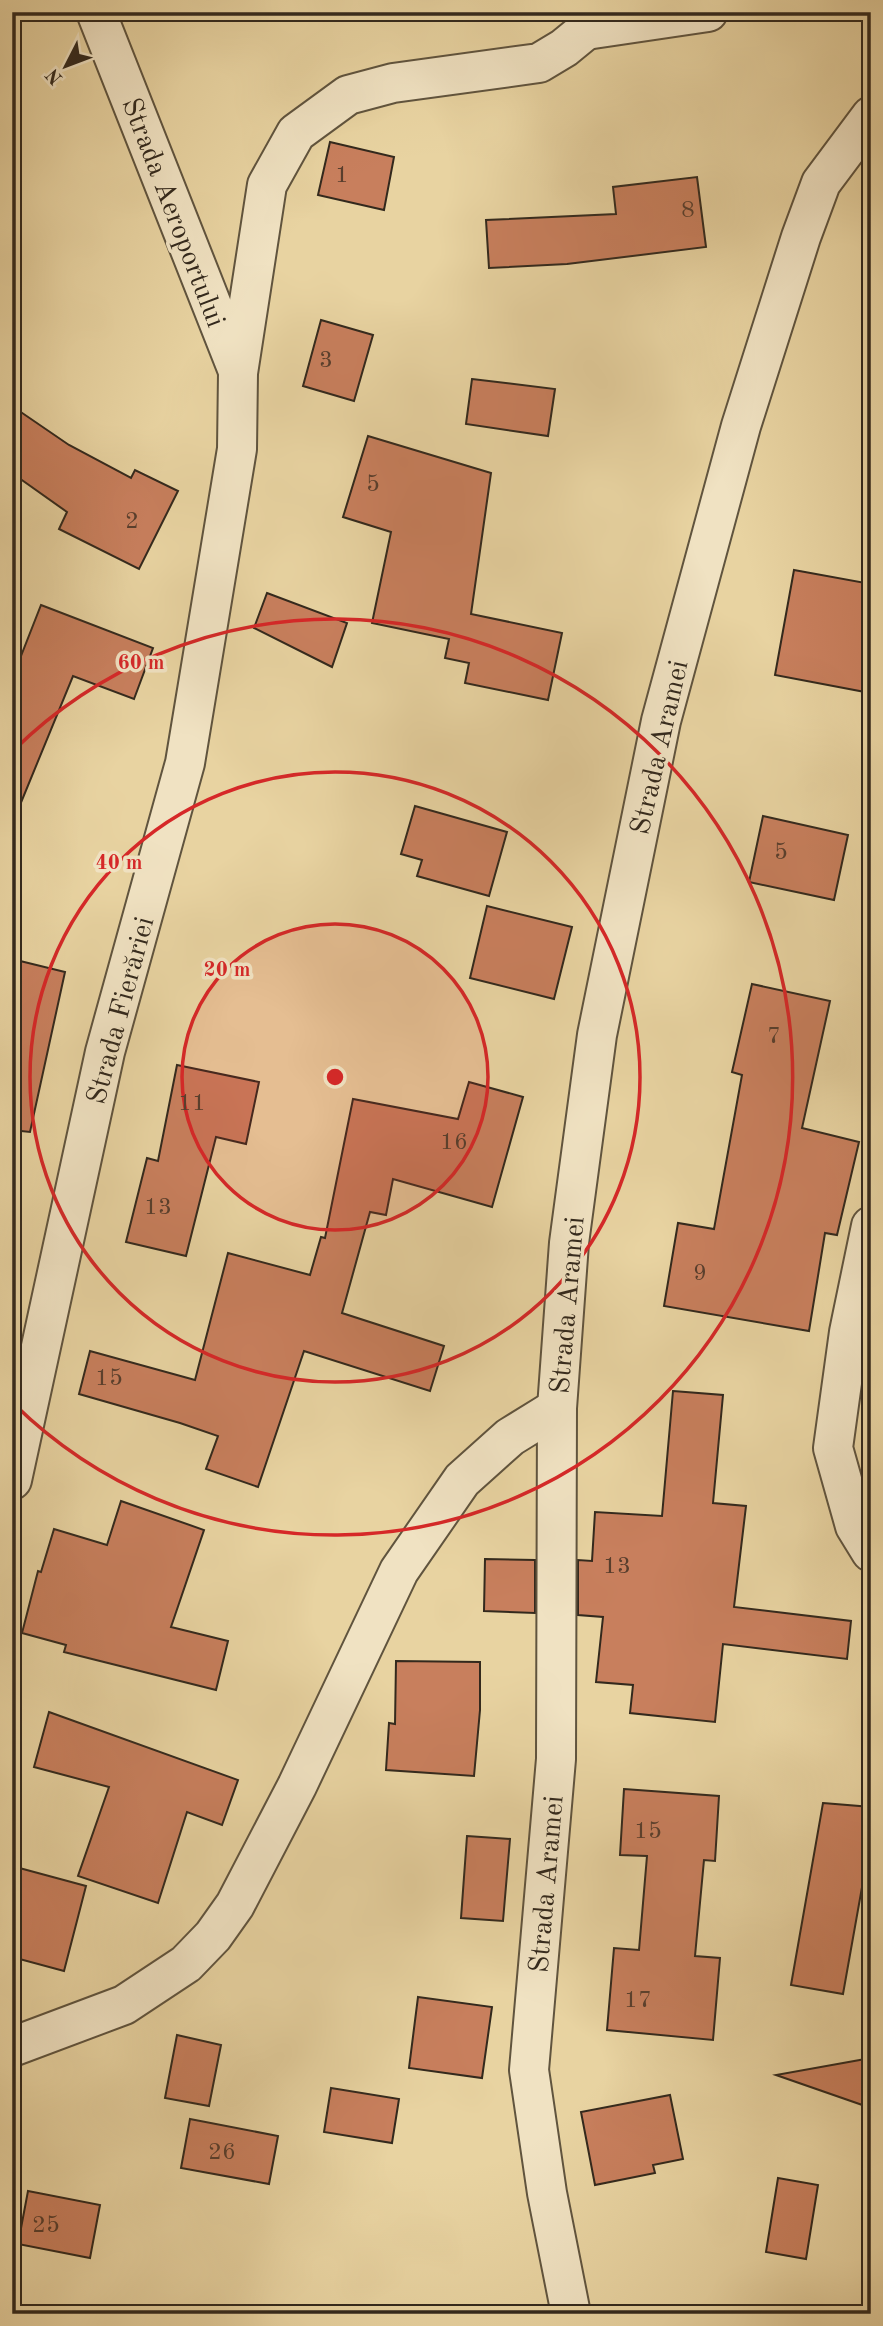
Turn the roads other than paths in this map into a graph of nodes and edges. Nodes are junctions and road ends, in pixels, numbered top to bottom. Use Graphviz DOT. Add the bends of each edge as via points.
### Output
graph roads {
  1 [pos="96,12"];
  2 [pos="708,12"];
  3 [pos="592,21"];
  4 [pos="871,117"];
  5 [pos="238,373"];
  6 [pos="871,1227"];
  7 [pos="557,1408"];
  8 [pos="12,1480"];
  9 [pos="871,1552"];
  10 [pos="12,2048"];
  11 [pos="571,2314"];
  1 -- 5 [label="street, Strada Aeroportului"];
  2 -- 3 [label="street"];
  3 -- 5 [label="street" via="539,63 393,83 348,95 296,133 267,185"];
  4 -- 7 [label="street, Strada Aramei" via="821,183 801,237 741,426 661,721 597,1035 569,1243"];
  5 -- 8 [label="street, Strada Fierăriei" via="237,449 186,763 105,1052"];
  6 -- 9 [label="street" via="849,1332 833,1448 855,1526"];
  7 -- 10 [label="street, Strada Aramei" via="510,1437 462,1480 398,1571 297,1786 235,1905 213,1936 186,1964 124,2005"];
  7 -- 11 [label="street, Strada Aramei" via="556,1759 529,2070"];
}
